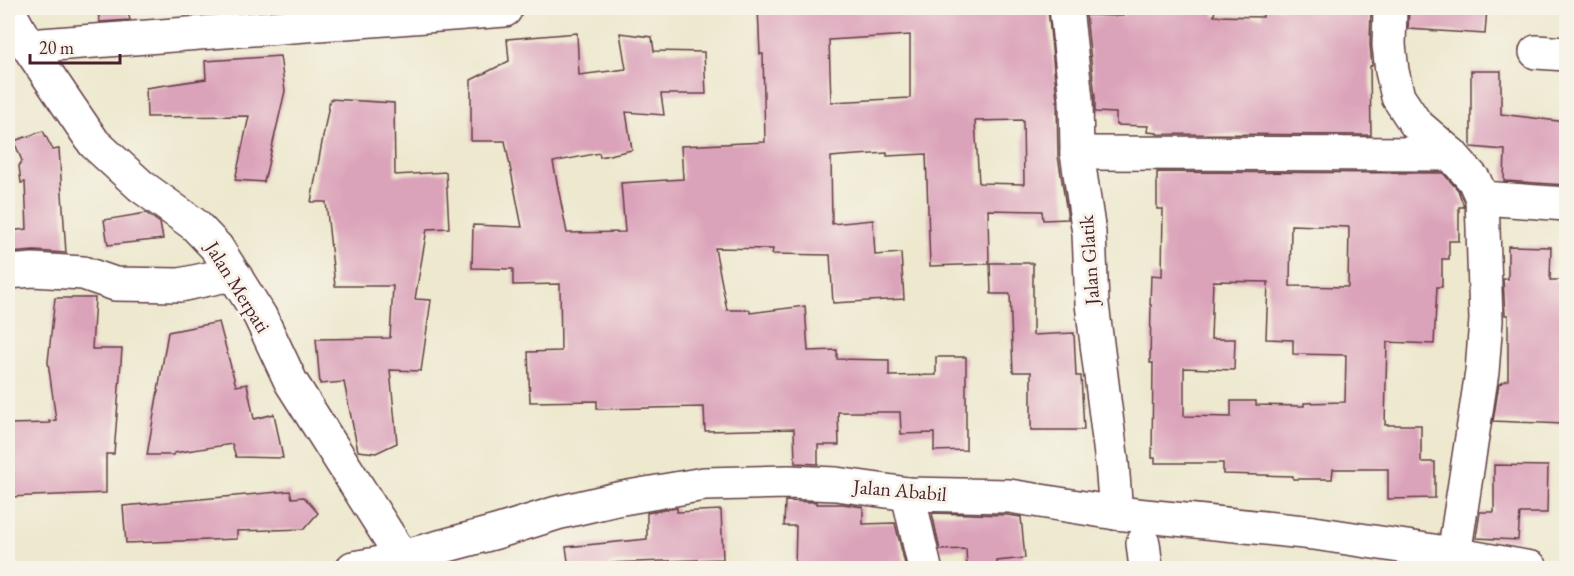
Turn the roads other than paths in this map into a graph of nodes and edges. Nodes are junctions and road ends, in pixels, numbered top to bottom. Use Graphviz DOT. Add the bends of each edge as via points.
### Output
graph roads {
  1 [pos="1066,8"];
  2 [pos="1390,8"];
  3 [pos="8,9"];
  4 [pos="505,10"];
  5 [pos="28,46"];
  6 [pos="1077,153"];
  7 [pos="1451,154"];
  8 [pos="1482,198"];
  9 [pos="1566,204"];
  10 [pos="8,272"];
  11 [pos="236,277"];
  12 [pos="908,494"];
  13 [pos="1116,513"];
  14 [pos="1453,561"];
  15 [pos="405,563"];
  16 [pos="353,568"];
  17 [pos="925,568"];
  18 [pos="1531,568"];
  1 -- 6 [label="street, Jalan Glatik" via="1076,99"];
  2 -- 7 [label="street" via="1389,45 1398,97 1416,124"];
  3 -- 5 [label="street, Jalan Merpati"];
  4 -- 5 [label="street"];
  5 -- 11 [label="street, Jalan Merpati" via="94,143 141,186 195,225 217,248"];
  6 -- 7 [label="street"];
  6 -- 13 [label="street, Jalan Glatik" via="1089,233 1092,304"];
  7 -- 8 [label="street" via="1474,180"];
  8 -- 9 [label="street"];
  8 -- 14 [label="street" via="1486,320 1482,372"];
  10 -- 11 [label="street" via="83,273 115,284 180,285"];
  11 -- 15 [label="street, Jalan Merpati" via="260,316 291,382"];
  12 -- 13 [label="street, Jalan Ababil" via="1009,496"];
  12 -- 15 [label="street, Jalan Ababil" via="836,484 704,484 556,513"];
  12 -- 17 [label="street"];
  13 -- 14 [label="street, Jalan Ababil" via="1314,533"];
  14 -- 18 [label="street, Jalan Ababil"];
  15 -- 16 [label="street, Jalan Ababil"];
}
